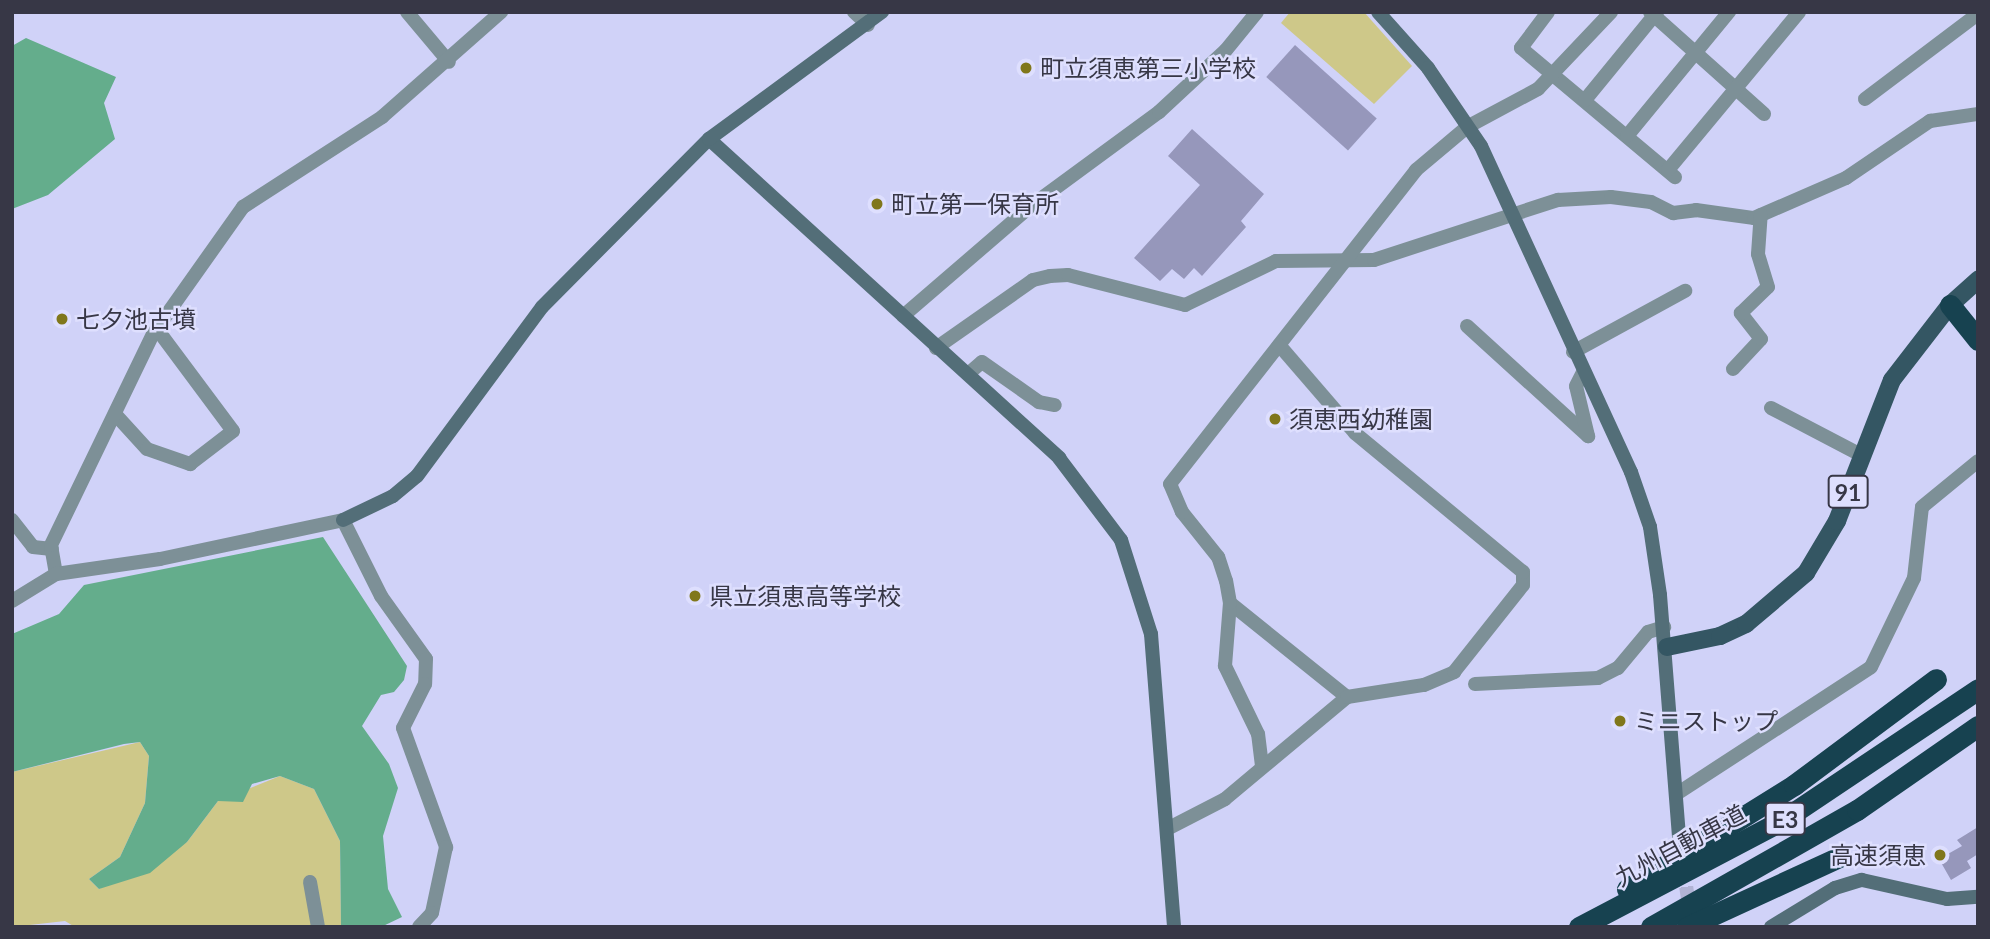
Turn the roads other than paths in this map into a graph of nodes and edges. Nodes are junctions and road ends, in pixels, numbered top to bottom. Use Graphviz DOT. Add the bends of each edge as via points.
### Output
graph roads {
  1 [pos="407,12"];
  2 [pos="501,12"];
  3 [pos="854,12"];
  4 [pos="883,12"];
  5 [pos="1257,12"];
  6 [pos="1378,12"];
  7 [pos="1548,12"];
  8 [pos="1611,12"];
  9 [pos="1729,12"];
  10 [pos="1799,12"];
  11 [pos="1654,14"];
  12 [pos="1978,14"];
  13 [pos="868,25"];
  14 [pos="1696,53"];
  15 [pos="449,62"];
  16 [pos="1554,74"];
  17 [pos="1736,88"];
  18 [pos="1865,99"];
  19 [pos="1585,100"];
  20 [pos="1765,114"];
  21 [pos="1978,114"];
  22 [pos="1467,127"];
  23 [pos="1627,136"];
  24 [pos="709,138"];
  25 [pos="1761,215"];
  26 [pos="1514,217"];
  27 [pos="1344,256"];
  28 [pos="1978,279"];
  29 [pos="1685,291"];
  30 [pos="1950,305"];
  31 [pos="903,317"];
  32 [pos="1466,326"];
  33 [pos="157,330"];
  34 [pos="1978,331"];
  35 [pos="1978,340"];
  36 [pos="1279,345"];
  37 [pos="936,348"];
  38 [pos="1573,352"];
  39 [pos="1732,369"];
  40 [pos="1583,372"];
  41 [pos="968,374"];
  42 [pos="1055,404"];
  43 [pos="1772,408"];
  44 [pos="115,414"];
  45 [pos="1861,455"];
  46 [pos="1978,461"];
  47 [pos="12,520"];
  48 [pos="343,520"];
  49 [pos="52,549"];
  50 [pos="56,574"];
  51 [pos="12,601"];
  52 [pos="1230,603"];
  53 [pos="1664,626"];
  54 [pos="1667,647"];
  55 [pos="1936,679"];
  56 [pos="1475,684"];
  57 [pos="1978,689"];
  58 [pos="1348,697"];
  59 [pos="1978,726"];
  60 [pos="1262,766"];
  61 [pos="1678,793"];
  62 [pos="1167,829"];
  63 [pos="1679,837"];
  64 [pos="1839,857"];
  65 [pos="310,882"];
  66 [pos="1978,897"];
  67 [pos="318,927"];
  68 [pos="419,927"];
  69 [pos="1174,927"];
  70 [pos="1562,927"];
  71 [pos="1578,927"];
  72 [pos="1651,927"];
  73 [pos="1687,927"];
  74 [pos="1771,927"];
  1 -- 15 [label="street"];
  2 -- 15 [label="street"];
  3 -- 13 [label="street"];
  4 -- 13 [label="street"];
  5 -- 31 [label="street" via="1226,50 1159,112 1031,206"];
  6 -- 22 [label="street" via="1428,68"];
  7 -- 16 [label="street" via="1521,48"];
  8 -- 16 [label="street"];
  9 -- 14 [label="street"];
  10 -- 17 [label="street"];
  11 -- 14 [label="street"];
  11 -- 19 [label="street"];
  12 -- 18 [label="street"];
  13 -- 24 [label="street"];
  14 -- 17 [label="street"];
  14 -- 23 [label="street"];
  15 -- 33 [label="street" via="382,117 243,207"];
  16 -- 19 [label="street"];
  16 -- 22 [label="street" via="1517,102"];
  17 -- 20 [label="street"];
  17 -- 23 [label="street" via="1671,174"];
  19 -- 23 [label="street"];
  21 -- 25 [label="street" via="1930,121 1846,178"];
  22 -- 26 [label="street"];
  22 -- 27 [label="street" via="1416,170"];
  24 -- 31 [label="street"];
  24 -- 48 [label="street" via="542,307 417,476 393,496"];
  25 -- 26 [label="street" via="1673,213 1650,202 1611,197 1558,200"];
  25 -- 39 [label="street" via="1758,254 1768,287 1741,313 1761,339"];
  26 -- 27 [label="street" via="1374,260"];
  26 -- 38 [label="street"];
  27 -- 36 [label="street"];
  27 -- 37 [label="street" via="1276,261 1185,305 1068,275 1050,276 1033,280"];
  28 -- 30 [label="main road, 91"];
  29 -- 38 [label="street"];
  30 -- 34 [label="highway"];
  30 -- 35 [label="highway"];
  30 -- 45 [label="main road, 91" via="1892,380"];
  31 -- 37 [label="street"];
  32 -- 40 [label="street" via="1588,436 1576,386"];
  33 -- 44 [label="street"];
  33 -- 44 [label="street" via="233,431 190,464 147,449"];
  36 -- 52 [label="street" via="1170,484 1182,512 1218,557"];
  36 -- 58 [label="street" via="1355,433 1523,572 1522,584 1454,672 1424,685"];
  37 -- 41 [label="street"];
  38 -- 40 [label="street"];
  40 -- 53 [label="street" via="1631,472 1650,527"];
  41 -- 42 [label="street" via="982,362 1039,402"];
  41 -- 62 [label="street" via="1059,458 1121,540 1151,634"];
  43 -- 45 [label="street"];
  44 -- 49 [label="street"];
  45 -- 54 [label="main road, 91" via="1837,521 1806,573 1745,624 1720,636"];
  46 -- 61 [label="street" via="1922,507 1914,578 1871,667"];
  47 -- 49 [label="street" via="33,547"];
  48 -- 50 [label="street" via="160,559"];
  48 -- 68 [label="street" via="381,596 426,659 425,684 403,728 446,847 432,914"];
  49 -- 50 [label="street"];
  50 -- 51 [label="street"];
  52 -- 58 [label="street"];
  52 -- 60 [label="street" via="1225,666 1258,734"];
  53 -- 54 [label="street"];
  53 -- 56 [label="street" via="1648,632 1618,668 1598,677"];
  54 -- 61 [label="street"];
  55 -- 70 [label="highway" via="1763,805"];
  57 -- 71 [label="highway, 九州自動車道 / E3" via="1781,821"];
  58 -- 60 [label="street"];
  59 -- 72 [label="highway, E3" via="1847,816"];
  60 -- 62 [label="street" via="1225,799"];
  61 -- 63 [label="street"];
  62 -- 69 [label="street"];
  64 -- 73 [label="highway"];
  65 -- 67 [label="street"];
  66 -- 74 [label="street" via="1948,899 1862,880 1835,887"];
}
